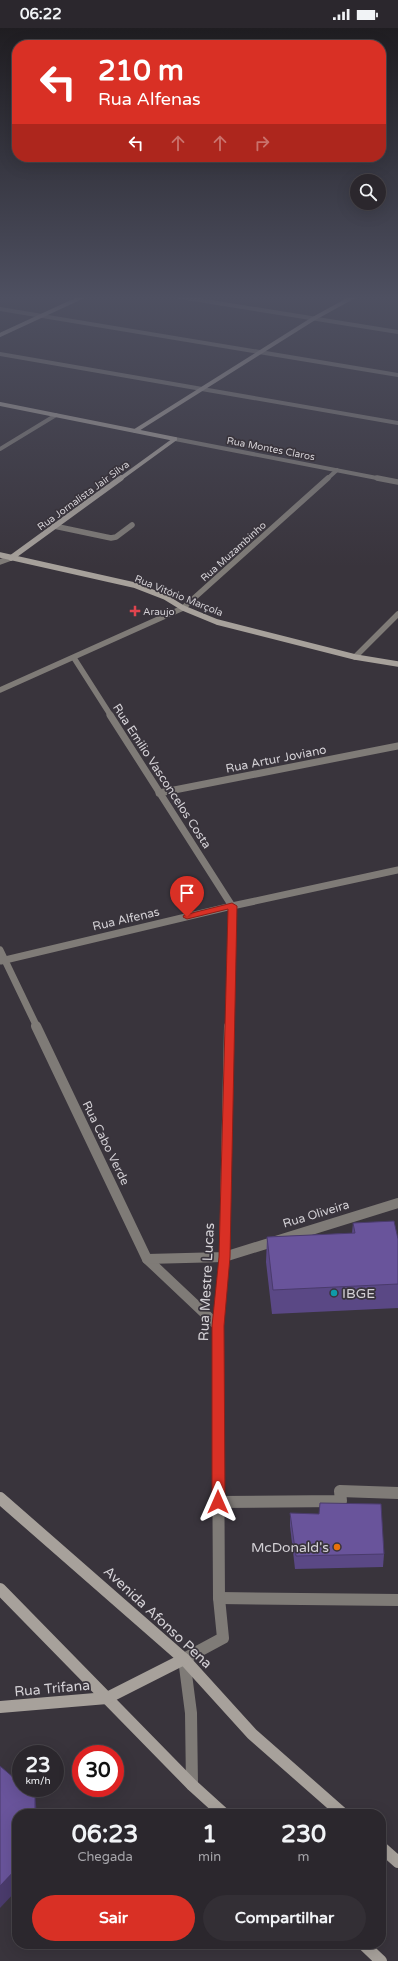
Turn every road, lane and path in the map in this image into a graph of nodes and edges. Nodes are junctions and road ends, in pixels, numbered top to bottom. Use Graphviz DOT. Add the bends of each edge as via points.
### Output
graph roads {
  1 [pos="190,387"];
  2 [pos="203,387"];
  3 [pos="200,389"];
  4 [pos="0,404"];
  5 [pos="56,415"];
  6 [pos="398,423"];
  7 [pos="136,431"];
  8 [pos="175,439"];
  9 [pos="0,449"];
  10 [pos="337,470"];
  11 [pos="398,482"];
  12 [pos="54,526"];
  13 [pos="132,526"];
  14 [pos="0,555"];
  15 [pos="11,558"];
  16 [pos="0,562"];
  17 [pos="182,608"];
  18 [pos="398,614"];
  19 [pos="355,657"];
  20 [pos="74,658"];
  21 [pos="398,664"];
  22 [pos="0,690"];
  23 [pos="398,746"];
  24 [pos="159,794"];
  25 [pos="398,870"];
  26 [pos="232,906"];
  27 [pos="0,950"];
  28 [pos="2,960"];
  29 [pos="398,1203"];
  30 [pos="224,1257"];
  31 [pos="148,1259"];
  32 [pos="218,1326"];
  33 [pos="398,1493"];
  34 [pos="0,1498"];
  35 [pos="218,1502"];
  36 [pos="0,1589"];
  37 [pos="219,1598"];
  38 [pos="398,1600"];
  39 [pos="184,1659"];
  40 [pos="107,1698"];
  41 [pos="0,1707"];
  42 [pos="192,1785"];
  43 [pos="218,1809"];
  44 [pos="337,1809"];
  45 [pos="386,1851"];
  46 [pos="398,1862"];
  47 [pos="368,1949"];
  48 [pos="381,1961"];
  1 -- 3 [label="street"];
  2 -- 3 [label="street"];
  3 -- 6 [label="street"];
  3 -- 7 [label="street"];
  4 -- 5 [label="street, Rua Montes Claros"];
  5 -- 7 [label="street, Rua Montes Claros"];
  5 -- 9 [label="street"];
  7 -- 8 [label="street, Rua Montes Claros"];
  8 -- 10 [label="street, Rua Montes Claros"];
  8 -- 12 [label="street, Rua Jornalista Jair Silva"];
  10 -- 11 [label="street, Rua Montes Claros"];
  10 -- 17 [label="street, Rua Muzambinho"];
  12 -- 13 [label="street" via="111,538"];
  12 -- 15 [label="street, Rua Jornalista Jair Silva"];
  14 -- 15 [label="street, Rua Vitório Marçola"];
  15 -- 16 [label="street, Rua Jornalista Jair Silva"];
  15 -- 17 [label="street, Rua Vitório Marçola" via="134,585 165,597"];
  17 -- 19 [label="street, Rua Vitório Marçola" via="217,622"];
  17 -- 20 [label="street, Rua Muzambinho"];
  18 -- 19 [label="street"];
  19 -- 21 [label="street, Rua Vitório Marçola"];
  20 -- 22 [label="street, Rua Muzambinho"];
  20 -- 24 [label="street, Rua Emilio Vasconcelos Costa"];
  23 -- 24 [label="street, Rua Artur Joviano"];
  24 -- 26 [label="street, Rua Emilio Vasconcelos Costa"];
  25 -- 26 [label="street, Rua Alfenas"];
  26 -- 28 [label="street, Rua Alfenas"];
  26 -- 30 [label="street, Rua Mestre Lucas"];
  27 -- 28 [label="street, Rua Cabo Verde"];
  28 -- 31 [label="street, Rua Cabo Verde"];
  29 -- 30 [label="street, Rua Oliveira"];
  30 -- 31 [label="street, Rua Oliveira"];
  30 -- 32 [label="street, Rua Mestre Lucas"];
  31 -- 32 [label="street, Rua Cabo Verde"];
  32 -- 35 [label="street, Rua Mestre Lucas"];
  33 -- 35 [label="street" via="340,1491 341,1501"];
  34 -- 39 [label="street, Avenida Afonso Pena"];
  35 -- 37 [label="street, Rua Mestre Lucas"];
  36 -- 40 [label="street"];
  37 -- 38 [label="street"];
  37 -- 39 [label="street, Rua Mestre Lucas" via="223,1638"];
  39 -- 40 [label="street, Rua Mestre Lucas"];
  39 -- 42 [label="street" via="191,1720"];
  39 -- 44 [label="street, Avenida Afonso Pena" via="252,1734"];
  40 -- 41 [label="street, Rua Trifana"];
  40 -- 42 [label="street"];
  42 -- 43 [label="street"];
  45 -- 46 [label="street"];
  47 -- 48 [label="street"];
}
